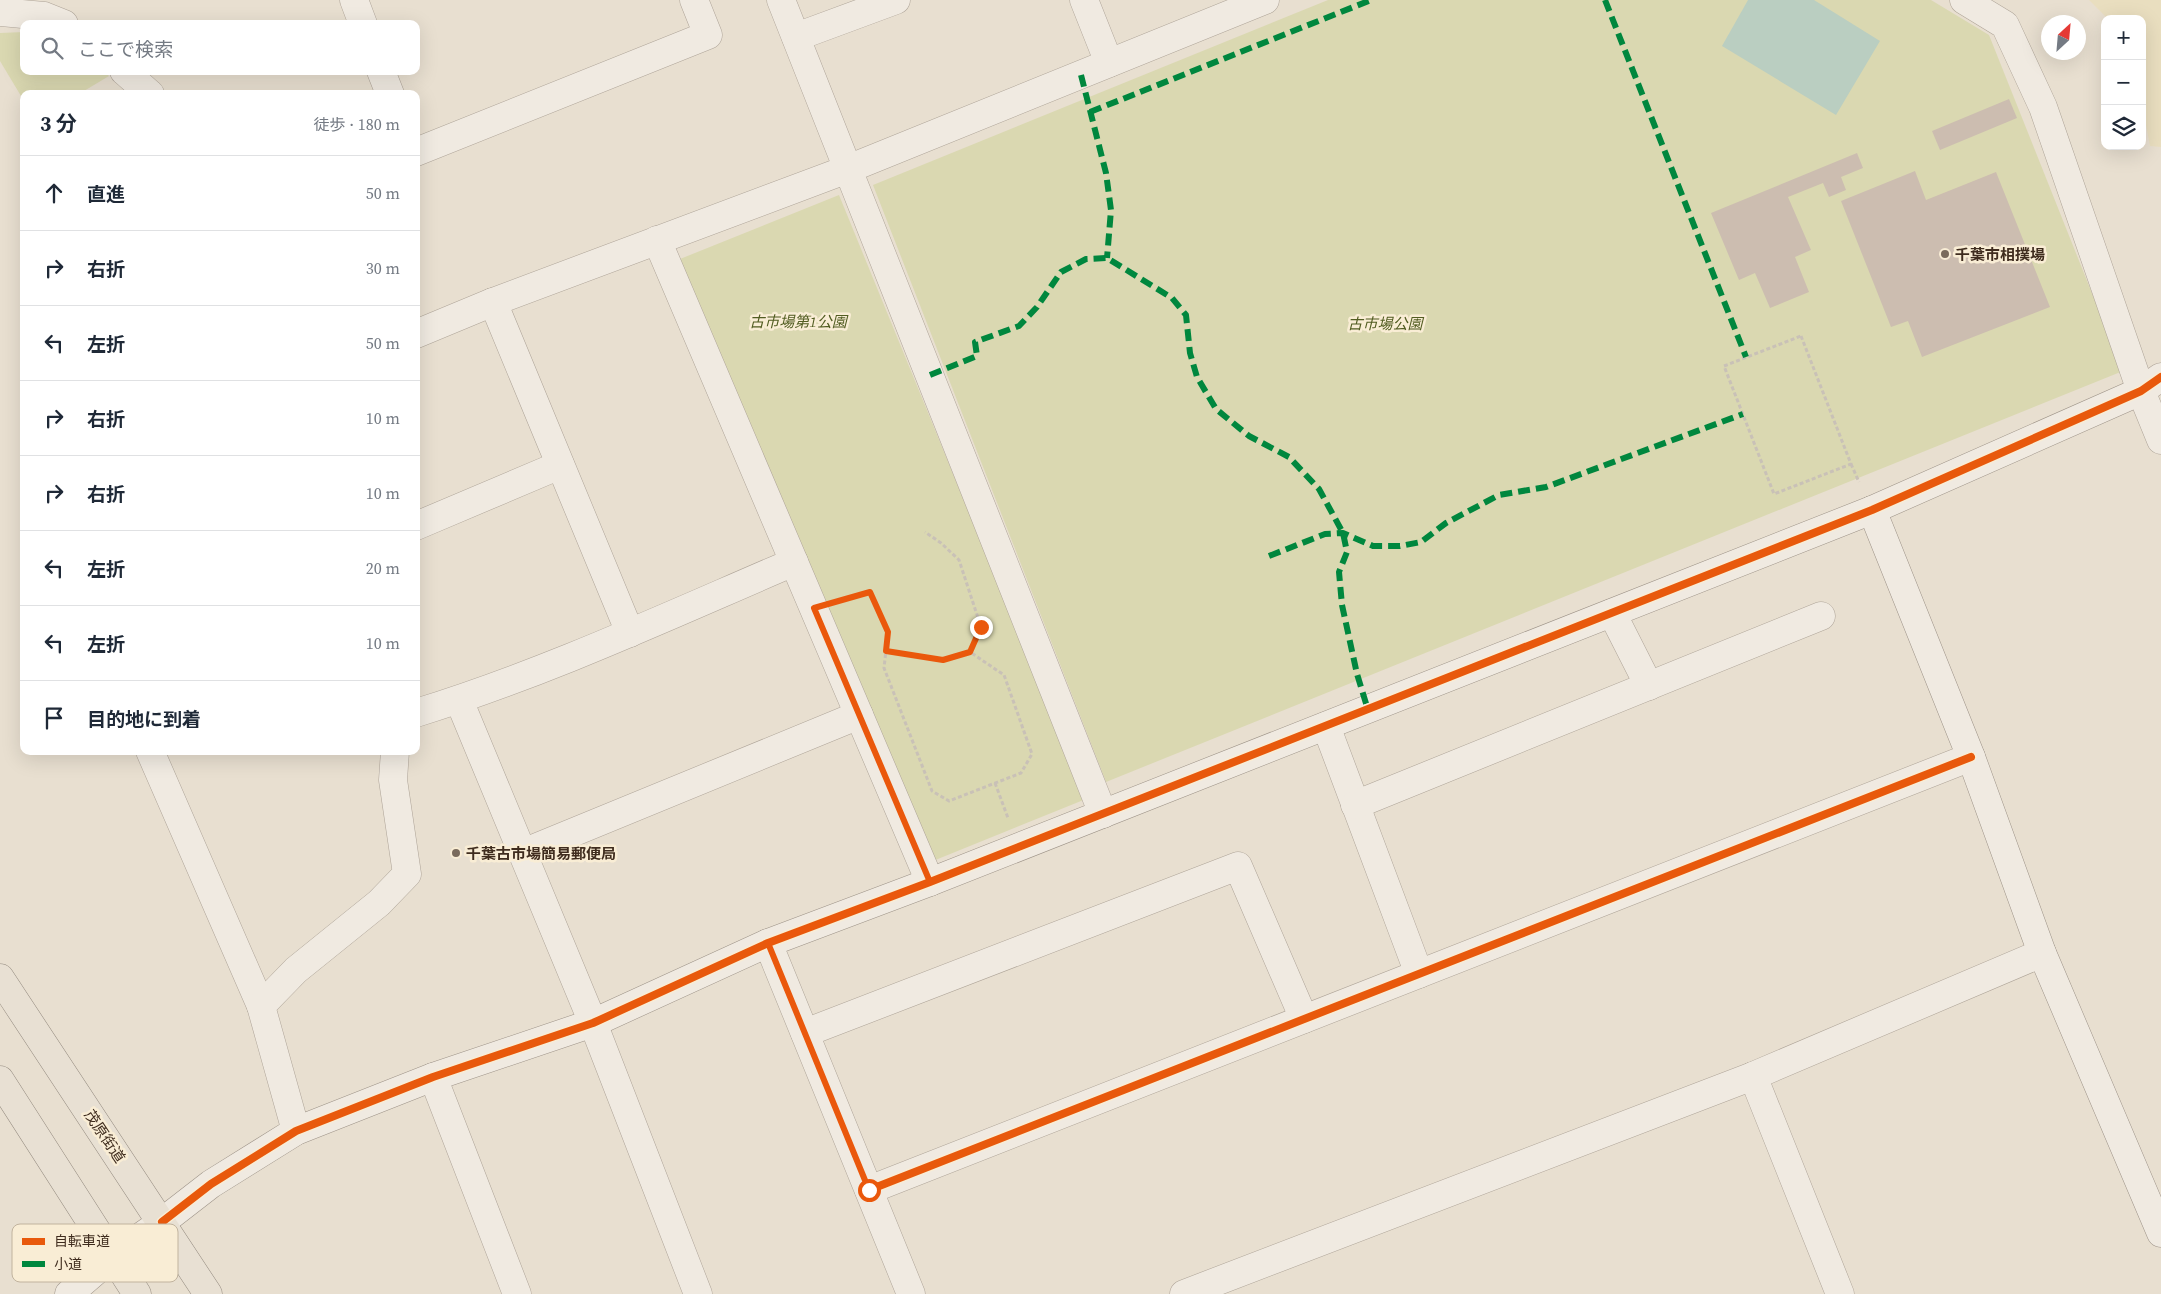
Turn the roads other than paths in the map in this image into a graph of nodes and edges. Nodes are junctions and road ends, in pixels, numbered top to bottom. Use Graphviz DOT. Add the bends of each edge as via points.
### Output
graph roads {
  1 [pos="354,0"];
  2 [pos="694,0"];
  3 [pos="781,0"];
  4 [pos="896,0"];
  5 [pos="1084,0"];
  6 [pos="1265,0"];
  7 [pos="1964,0"];
  8 [pos="0,12"];
  9 [pos="54,20"];
  10 [pos="362,20"];
  11 [pos="796,37"];
  12 [pos="1109,64"];
  13 [pos="129,75"];
  14 [pos="383,75"];
  15 [pos="145,90"];
  16 [pos="388,90"];
  17 [pos="420,150"];
  18 [pos="848,169"];
  19 [pos="657,240"];
  20 [pos="492,302"];
  21 [pos="420,332"];
  22 [pos="2151,384"];
  23 [pos="2161,440"];
  24 [pos="560,465"];
  25 [pos="1872,510"];
  26 [pos="420,524"];
  27 [pos="794,562"];
  28 [pos="1612,613"];
  29 [pos="1821,616"];
  30 [pos="630,633"];
  31 [pos="1649,686"];
  32 [pos="459,700"];
  33 [pos="420,712"];
  34 [pos="859,715"];
  35 [pos="1326,726"];
  36 [pos="152,755"];
  37 [pos="396,755"];
  38 [pos="1971,757"];
  39 [pos="1356,805"];
  40 [pos="1103,814"];
  41 [pos="523,853"];
  42 [pos="930,882"];
  43 [pos="768,943"];
  44 [pos="2042,953"];
  45 [pos="1420,974"];
  46 [pos="0,978"];
  47 [pos="261,1006"];
  48 [pos="1304,1019"];
  49 [pos="593,1023"];
  50 [pos="805,1033"];
  51 [pos="1753,1076"];
  52 [pos="433,1077"];
  53 [pos="0,1080"];
  54 [pos="296,1131"];
  55 [pos="869,1190"];
  56 [pos="162,1222"];
  57 [pos="92,1224"];
  58 [pos="159,1224"];
  59 [pos="2161,1233"];
  60 [pos="178,1247"];
  61 [pos="83,1282"];
  62 [pos="130,1282"];
  63 [pos="1202,1291"];
  64 [pos="69,1294"];
  65 [pos="138,1294"];
  66 [pos="208,1294"];
  67 [pos="517,1294"];
  68 [pos="698,1294"];
  69 [pos="911,1294"];
  70 [pos="1840,1294"];
  1 -- 10 [label="street"];
  2 -- 17 [label="street" via="708,35"];
  3 -- 11 [label="street"];
  4 -- 11 [label="street"];
  5 -- 12 [label="street"];
  6 -- 12 [label="street"];
  7 -- 22 [label="street" via="2005,25 2043,107"];
  8 -- 9 [label="street"];
  11 -- 18 [label="street"];
  12 -- 18 [label="street"];
  13 -- 15 [label="street"];
  14 -- 16 [label="street"];
  18 -- 19 [label="street"];
  18 -- 40 [label="street"];
  19 -- 20 [label="street"];
  19 -- 27 [label="street"];
  20 -- 21 [label="street"];
  20 -- 24 [label="street"];
  22 -- 23 [label="street"];
  22 -- 25 [label="street"];
  24 -- 26 [label="street"];
  24 -- 30 [label="street"];
  25 -- 28 [label="street"];
  25 -- 38 [label="street"];
  27 -- 30 [label="street"];
  27 -- 34 [label="street"];
  28 -- 31 [label="street"];
  28 -- 35 [label="street"];
  29 -- 31 [label="street"];
  30 -- 32 [label="street"];
  31 -- 39 [label="street"];
  32 -- 33 [label="street"];
  32 -- 41 [label="street"];
  34 -- 41 [label="street"];
  34 -- 42 [label="street"];
  35 -- 39 [label="street"];
  35 -- 40 [label="street"];
  36 -- 47 [label="street"];
  37 -- 47 [label="street" via="393,780 407,874 379,903 296,970"];
  38 -- 44 [label="street"];
  38 -- 45 [label="street"];
  39 -- 45 [label="street"];
  40 -- 42 [label="street"];
  41 -- 49 [label="street"];
  42 -- 43 [label="street"];
  43 -- 49 [label="street"];
  43 -- 50 [label="street"];
  44 -- 51 [label="street"];
  44 -- 59 [label="street"];
  45 -- 48 [label="street"];
  46 -- 56 [label="main road, 茂原街道"];
  47 -- 54 [label="street"];
  48 -- 50 [label="street" via="1238,866"];
  48 -- 55 [label="street"];
  49 -- 52 [label="street"];
  49 -- 68 [label="street"];
  50 -- 55 [label="street"];
  51 -- 63 [label="street"];
  51 -- 70 [label="street"];
  52 -- 54 [label="street"];
  52 -- 67 [label="street"];
  53 -- 57 [label="main road"];
  54 -- 56 [label="street" via="211,1184"];
  55 -- 69 [label="street"];
  56 -- 58 [label="street"];
  60 -- 66 [label="main road, 茂原街道"];
  61 -- 64 [label="street"];
  62 -- 65 [label="main road"];
}
